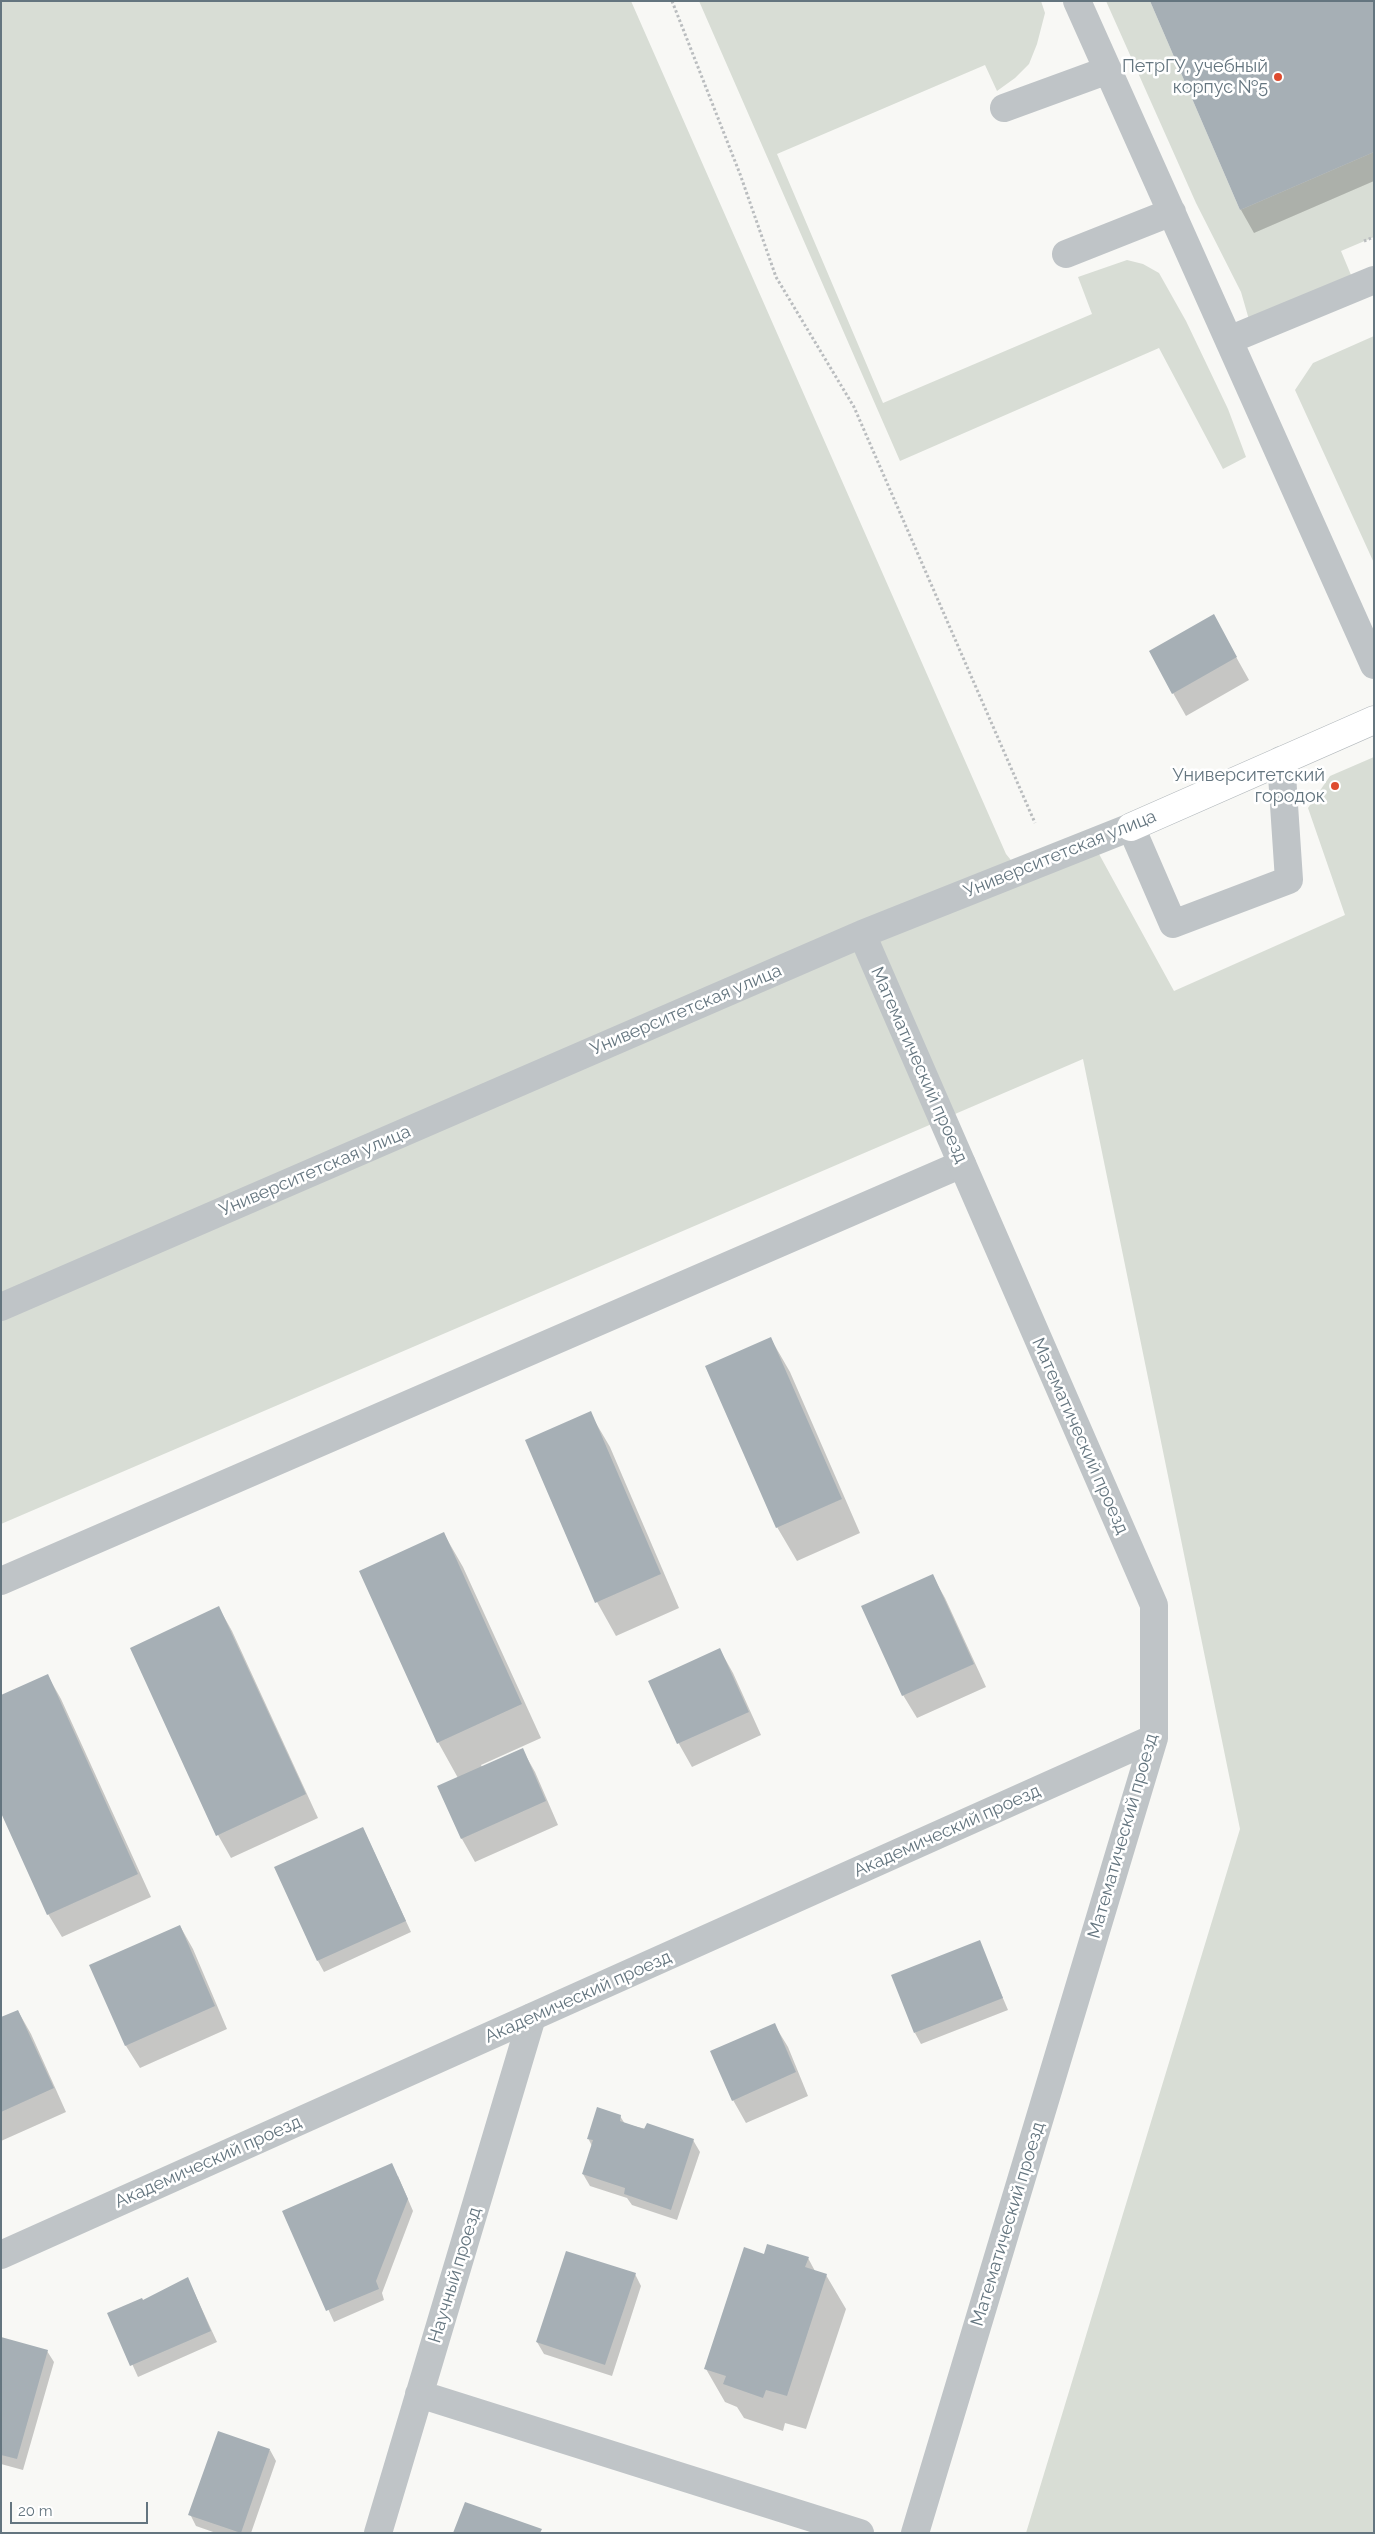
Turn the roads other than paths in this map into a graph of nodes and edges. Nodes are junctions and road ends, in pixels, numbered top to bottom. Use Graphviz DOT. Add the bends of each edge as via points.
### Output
graph roads {
  1 [pos="1077,1"];
  2 [pos="1108,70"];
  3 [pos="1004,108"];
  4 [pos="1172,212"];
  5 [pos="1066,254"];
  6 [pos="1374,280"];
  7 [pos="1229,340"];
  8 [pos="1374,665"];
  9 [pos="1374,720"];
  10 [pos="1281,760"];
  11 [pos="1131,827"];
  12 [pos="862,934"];
  13 [pos="962,1164"];
  14 [pos="1,1307"];
  15 [pos="1,1581"];
  16 [pos="1154,1738"];
  17 [pos="532,2017"];
  18 [pos="1,2255"];
  19 [pos="419,2394"];
  20 [pos="378,2533"];
  21 [pos="860,2533"];
  22 [pos="915,2533"];
  1 -- 2 [label="street"];
  2 -- 3 [label="street"];
  2 -- 4 [label="street"];
  4 -- 5 [label="street"];
  4 -- 7 [label="street"];
  6 -- 7 [label="street"];
  7 -- 8 [label="street"];
  9 -- 10 [label="street, Университетская улица"];
  10 -- 11 [label="street, Университетская улица"];
  10 -- 11 [label="street" via="1289,880 1173,924"];
  11 -- 12 [label="street, Университетская улица"];
  12 -- 13 [label="street, Математический проезд"];
  12 -- 14 [label="street, Университетская улица"];
  13 -- 15 [label="street"];
  13 -- 16 [label="street, Математический проезд" via="1154,1605"];
  16 -- 17 [label="street, Академический проезд"];
  16 -- 22 [label="street, Математический проезд"];
  17 -- 18 [label="street, Академический проезд"];
  17 -- 19 [label="street, Научный проезд"];
  19 -- 20 [label="street, Научный проезд"];
  19 -- 21 [label="street"];
}
